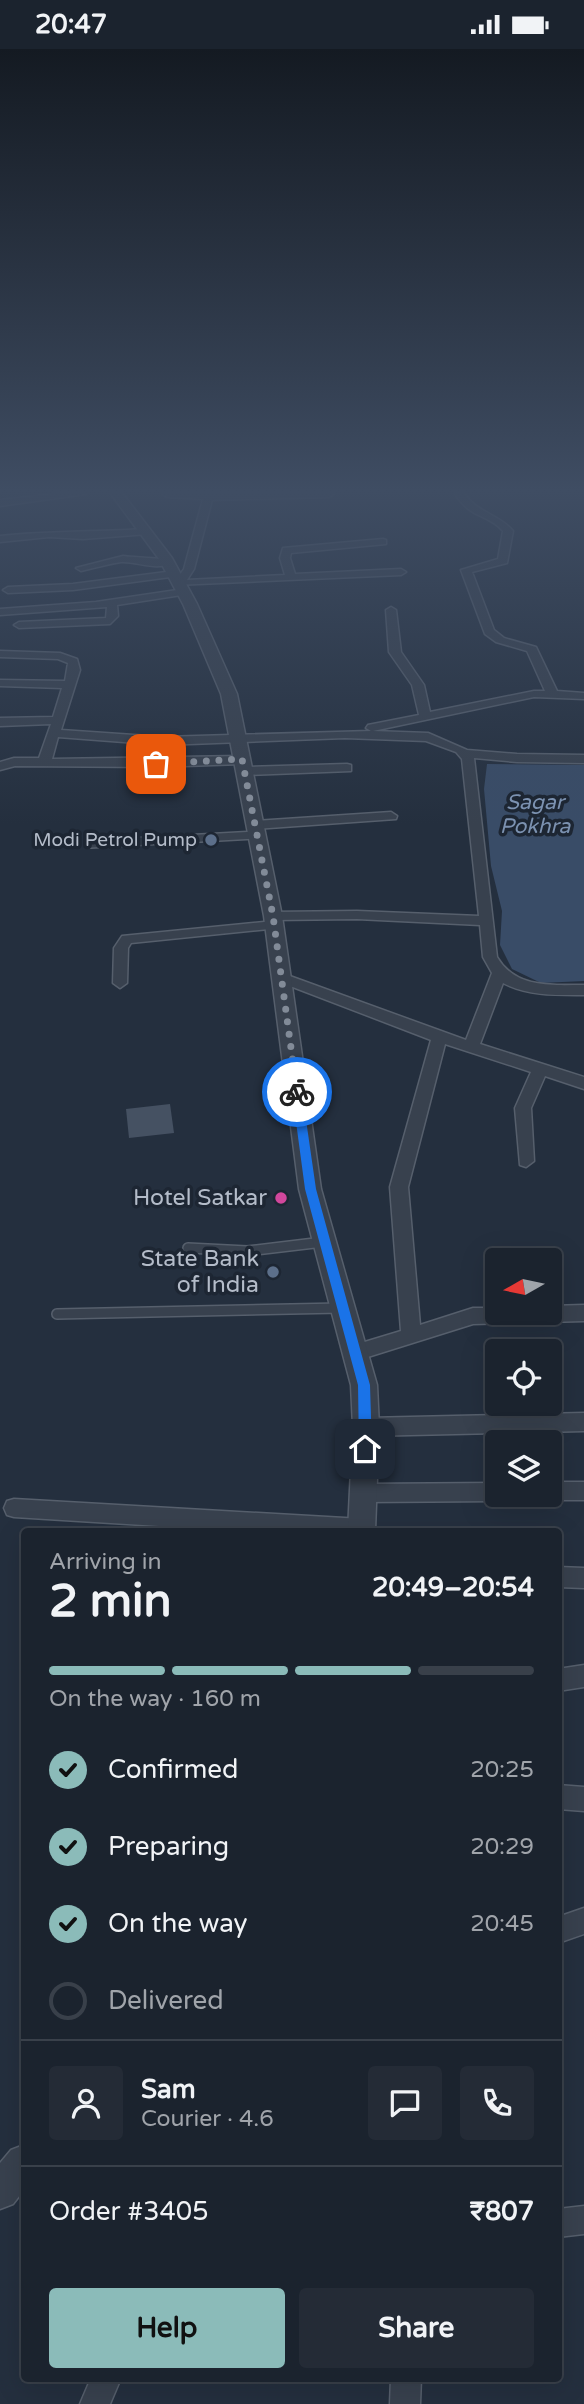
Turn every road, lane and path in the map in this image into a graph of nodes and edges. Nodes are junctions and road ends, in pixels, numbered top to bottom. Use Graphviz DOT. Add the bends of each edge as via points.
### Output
graph roads {
  1 [pos="112,603"];
  2 [pos="101,604"];
  3 [pos="188,604"];
  4 [pos="478,604"];
  5 [pos="391,610"];
  6 [pos="0,612"];
  7 [pos="19,625"];
  8 [pos="0,655"];
  9 [pos="0,683"];
  10 [pos="69,685"];
  11 [pos="552,694"];
  12 [pos="584,696"];
  13 [pos="425,717"];
  14 [pos="58,720"];
  15 [pos="0,722"];
  16 [pos="54,733"];
  17 [pos="345,734"];
  18 [pos="237,739"];
  19 [pos="465,753"];
  20 [pos="584,759"];
  21 [pos="44,763"];
  22 [pos="2,764"];
  23 [pos="243,765"];
  24 [pos="347,768"];
  25 [pos="391,816"];
  26 [pos="256,830"];
  27 [pos="92,844"];
  28 [pos="274,920"];
  29 [pos="487,921"];
  30 [pos="499,974"];
  31 [pos="282,978"];
  32 [pos="120,983"];
  33 [pos="584,990"];
  34 [pos="439,1037"];
  35 [pos="471,1047"];
  36 [pos="540,1069"];
  37 [pos="584,1083"];
  38 [pos="526,1161"];
  39 [pos="324,1241"];
  40 [pos="188,1248"];
  41 [pos="343,1308"];
  42 [pos="584,1313"];
  43 [pos="57,1314"];
  44 [pos="411,1334"];
  45 [pos="355,1353"];
  46 [pos="584,1422"];
  47 [pos="366,1427"];
  48 [pos="562,1491"];
  49 [pos="584,1491"];
  50 [pos="485,1492"];
  51 [pos="364,1493"];
  52 [pos="14,1508"];
  53 [pos="330,1528"];
  54 [pos="362,1528"];
  55 [pos="562,1577"];
  56 [pos="584,1579"];
  57 [pos="584,1676"];
  58 [pos="562,1679"];
  59 [pos="562,1797"];
  60 [pos="584,1799"];
  61 [pos="584,1920"];
  62 [pos="562,1928"];
  63 [pos="584,2220"];
  64 [pos="562,2223"];
  65 [pos="104,2382"];
  66 [pos="406,2382"];
  67 [pos="95,2404"];
  68 [pos="405,2404"];
  1 -- 7 [label="street" via="110,621"];
  2 -- 6 [label="street"];
  3 -- 18 [label="street" via="229,694"];
  4 -- 11 [label="street" via="489,632 532,649"];
  5 -- 13 [label="street" via="395,652 418,685"];
  8 -- 10 [label="street" via="69,657 74,665"];
  9 -- 10 [label="street"];
  10 -- 14 [label="street"];
  11 -- 12 [label="street"];
  11 -- 13 [label="street"];
  13 -- 17 [label="street"];
  14 -- 15 [label="street"];
  14 -- 16 [label="street"];
  16 -- 18 [label="street" via="145,740"];
  16 -- 21 [label="street"];
  17 -- 18 [label="street"];
  17 -- 19 [label="street" via="428,737"];
  18 -- 23 [label="street"];
  19 -- 20 [label="street"];
  19 -- 29 [label="street"];
  21 -- 22 [label="street"];
  21 -- 23 [label="street"];
  23 -- 24 [label="street"];
  23 -- 26 [label="street"];
  25 -- 26 [label="street"];
  26 -- 27 [label="lane"];
  26 -- 28 [label="street"];
  28 -- 29 [label="street" via="357,915"];
  28 -- 31 [label="street"];
  28 -- 32 [label="street" via="127,939 121,948"];
  29 -- 30 [label="street" via="489,957"];
  30 -- 33 [label="street" via="514,985"];
  30 -- 35 [label="street"];
  31 -- 34 [label="street"];
  31 -- 39 [label="street" via="310,1189"];
  34 -- 35 [label="street"];
  34 -- 44 [label="street" via="400,1187"];
  35 -- 36 [label="street"];
  36 -- 37 [label="street"];
  36 -- 38 [label="street" via="523,1108"];
  39 -- 40 [label="lane" via="247,1251"];
  39 -- 41 [label="street"];
  41 -- 43 [label="lane"];
  41 -- 45 [label="street"];
  42 -- 44 [label="street" via="473,1316"];
  44 -- 45 [label="street"];
  45 -- 47 [label="street" via="364,1385"];
  46 -- 47 [label="street"];
  47 -- 51 [label="street"];
  48 -- 49 [label="street"];
  50 -- 51 [label="street"];
  51 -- 54 [label="street"];
  52 -- 53 [label="street"];
  55 -- 56 [label="street"];
  57 -- 58 [label="street"];
  59 -- 60 [label="street"];
  61 -- 62 [label="street"];
  63 -- 64 [label="street"];
  65 -- 67 [label="street"];
  66 -- 68 [label="street"];
}
